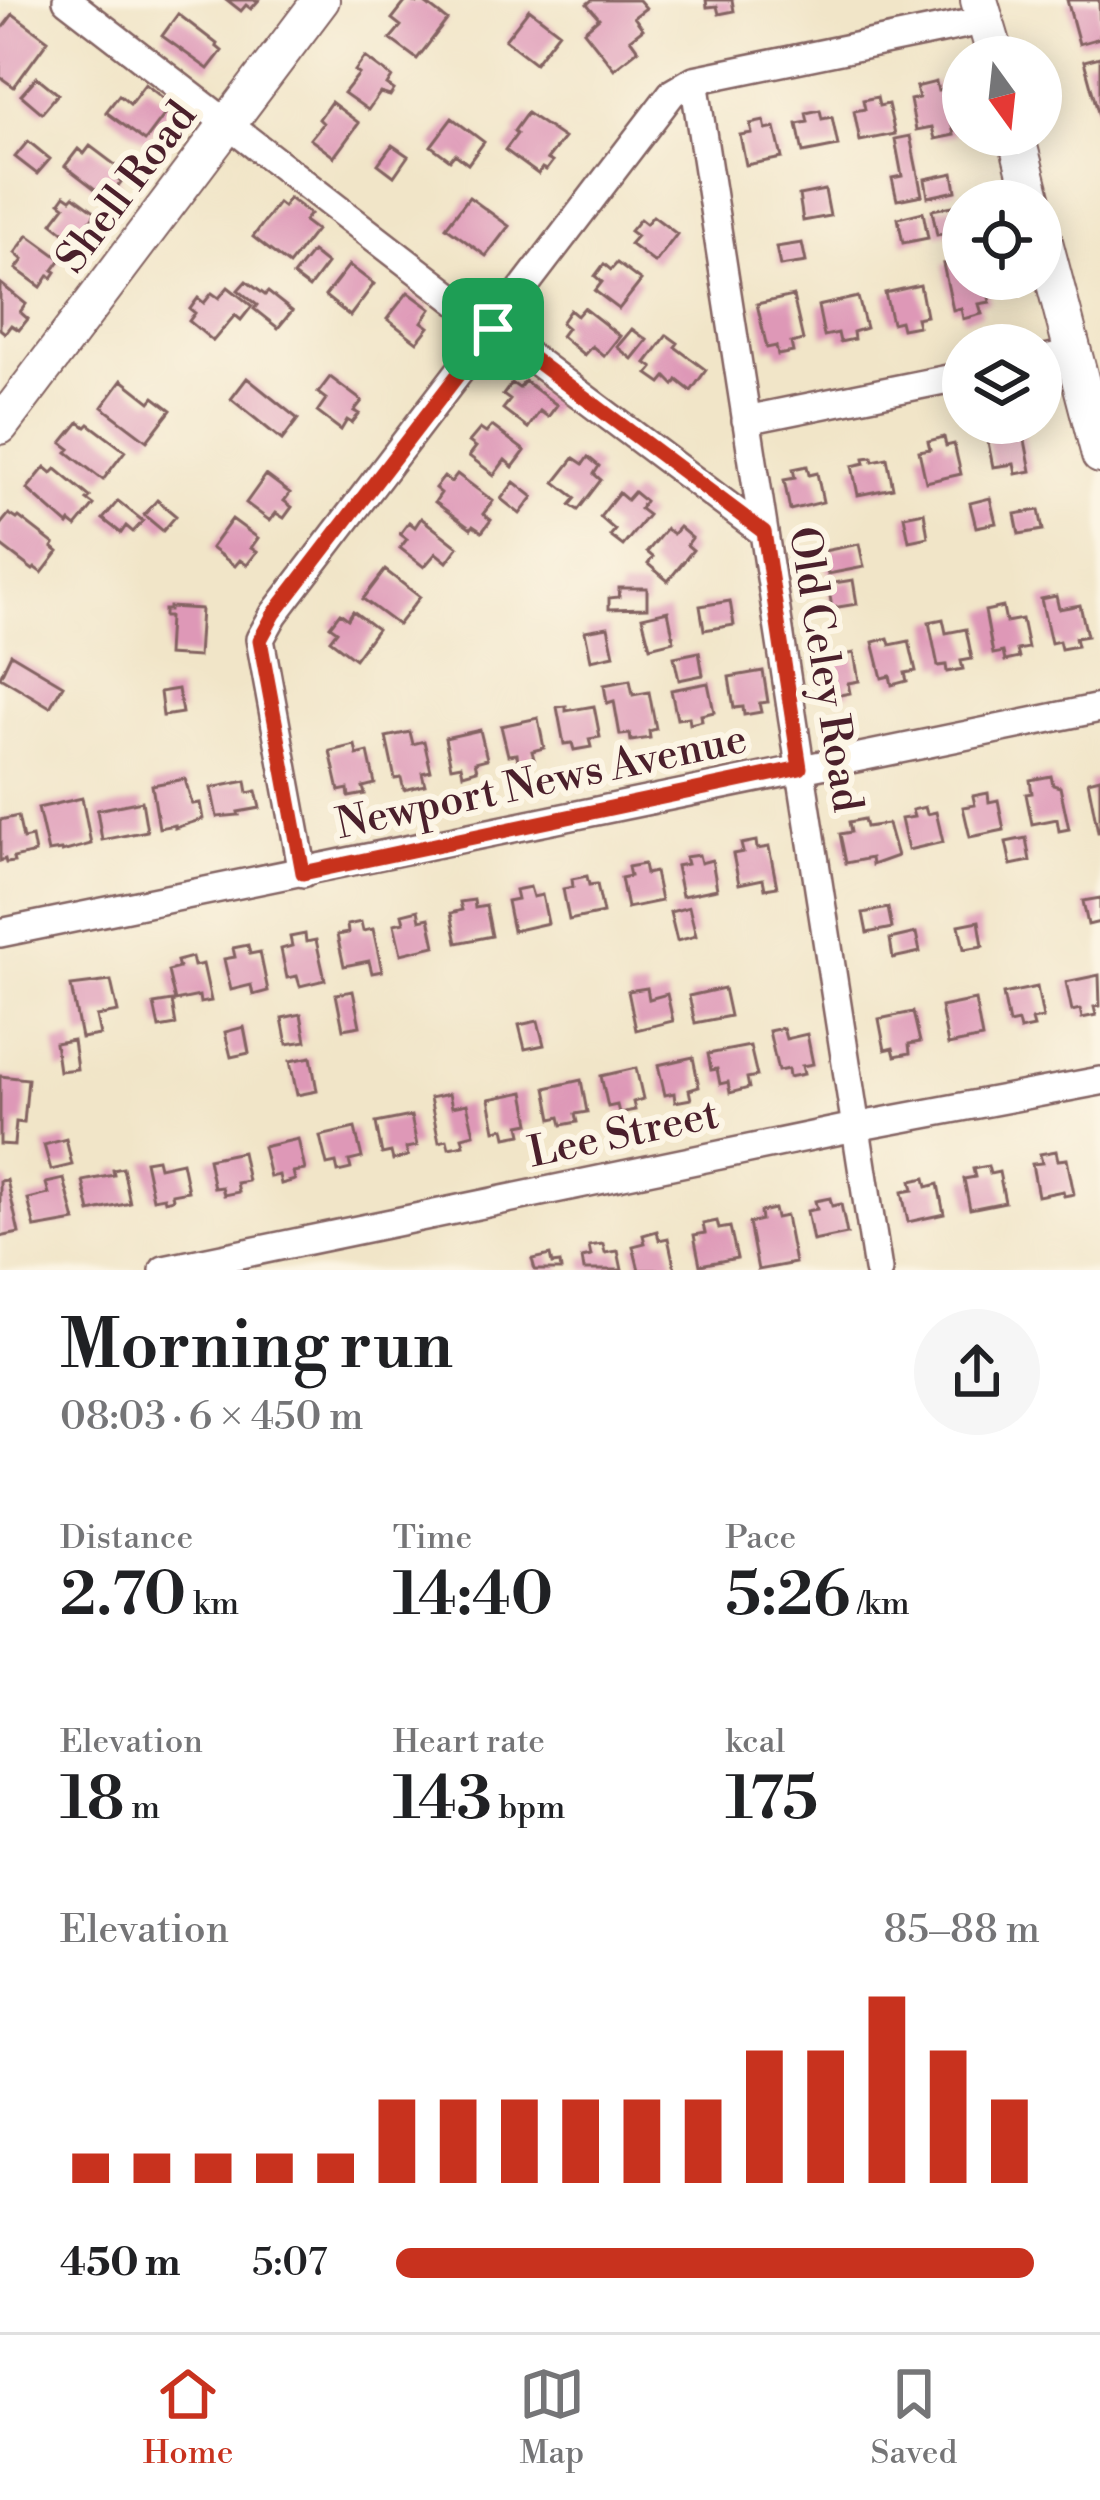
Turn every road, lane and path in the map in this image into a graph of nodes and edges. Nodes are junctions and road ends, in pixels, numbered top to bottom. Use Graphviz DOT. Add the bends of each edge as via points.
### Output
graph roads {
  1 [pos="67,0"];
  2 [pos="321,0"];
  3 [pos="983,10"];
  4 [pos="694,80"];
  5 [pos="229,123"];
  6 [pos="493,329"];
  7 [pos="1062,368"];
  8 [pos="942,380"];
  9 [pos="746,420"];
  10 [pos="0,426"];
  11 [pos="1100,455"];
  12 [pos="764,532"];
  13 [pos="1100,708"];
  14 [pos="800,768"];
  15 [pos="303,873"];
  16 [pos="0,933"];
  17 [pos="1100,1081"];
  18 [pos="855,1127"];
  19 [pos="164,1270"];
  20 [pos="878,1270"];
  1 -- 5 [label="street"];
  2 -- 5 [label="street, Shell Road"];
  3 -- 4 [label="street"];
  4 -- 6 [label="street" via="672,93"];
  4 -- 9 [label="street, Old Celey Road"];
  5 -- 6 [label="street"];
  5 -- 10 [label="street, Shell Road"];
  6 -- 12 [label="street"];
  6 -- 15 [label="street" via="260,640"];
  7 -- 11 [label="street"];
  8 -- 9 [label="street"];
  9 -- 12 [label="street, Old Celey Road"];
  12 -- 14 [label="street, Old Celey Road"];
  13 -- 14 [label="street, Newport News Avenue"];
  14 -- 15 [label="street, Newport News Avenue"];
  14 -- 18 [label="street, Old Celey Road"];
  15 -- 16 [label="street, Newport News Avenue"];
  17 -- 18 [label="street, Lee Street"];
  18 -- 19 [label="street, Lee Street"];
  18 -- 20 [label="street, Old Celey Road"];
}
